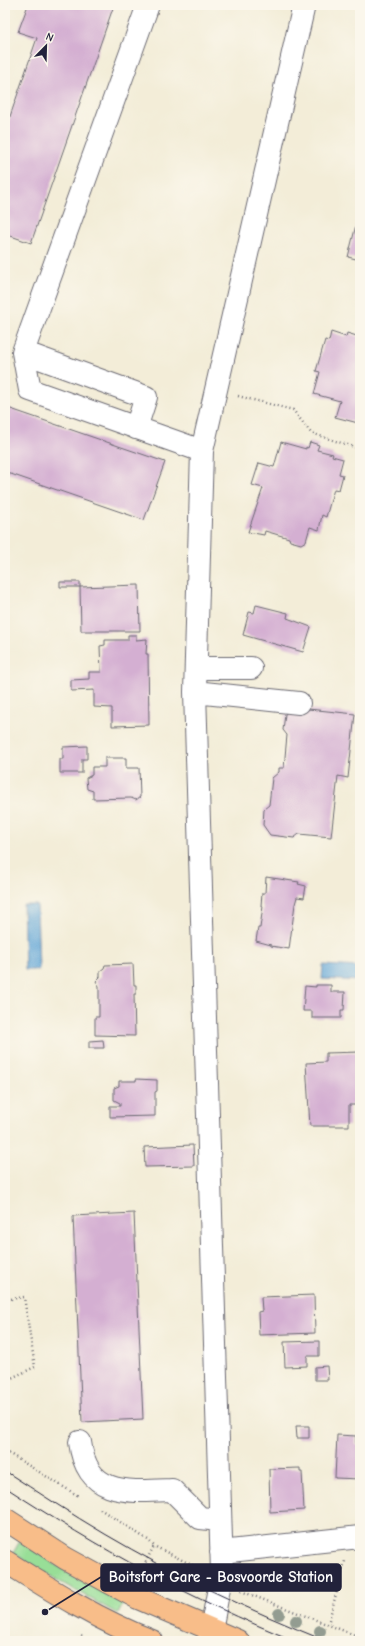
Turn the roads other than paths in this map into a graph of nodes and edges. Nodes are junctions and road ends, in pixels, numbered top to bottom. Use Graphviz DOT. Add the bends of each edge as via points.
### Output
graph roads {
  1 [pos="148,5"];
  2 [pos="304,5"];
  3 [pos="23,352"];
  4 [pos="136,428"];
  5 [pos="202,451"];
  6 [pos="196,668"];
  7 [pos="251,668"];
  8 [pos="195,692"];
  9 [pos="299,703"];
  10 [pos="80,1442"];
  11 [pos="5,1519"];
  12 [pos="220,1520"];
  13 [pos="360,1537"];
  14 [pos="221,1552"];
  15 [pos="5,1561"];
  16 [pos="210,1635"];
  17 [pos="152,1641"];
  18 [pos="238,1641"];
  1 -- 3 [label="street"];
  2 -- 5 [label="street"];
  3 -- 4 [label="street" via="30,390"];
  3 -- 4 [label="street" via="146,398"];
  4 -- 5 [label="street"];
  5 -- 6 [label="street"];
  6 -- 7 [label="street"];
  6 -- 8 [label="street"];
  8 -- 9 [label="street"];
  8 -- 12 [label="street"];
  10 -- 12 [label="street" via="82,1456 88,1469 112,1489 128,1492 172,1490 200,1518"];
  11 -- 16 [label="main road" via="65,1558"];
  12 -- 14 [label="street"];
  13 -- 14 [label="street"];
  14 -- 16 [label="street" via="221,1580"];
  15 -- 17 [label="main road" via="88,1612"];
  16 -- 18 [label="main road"];
}
